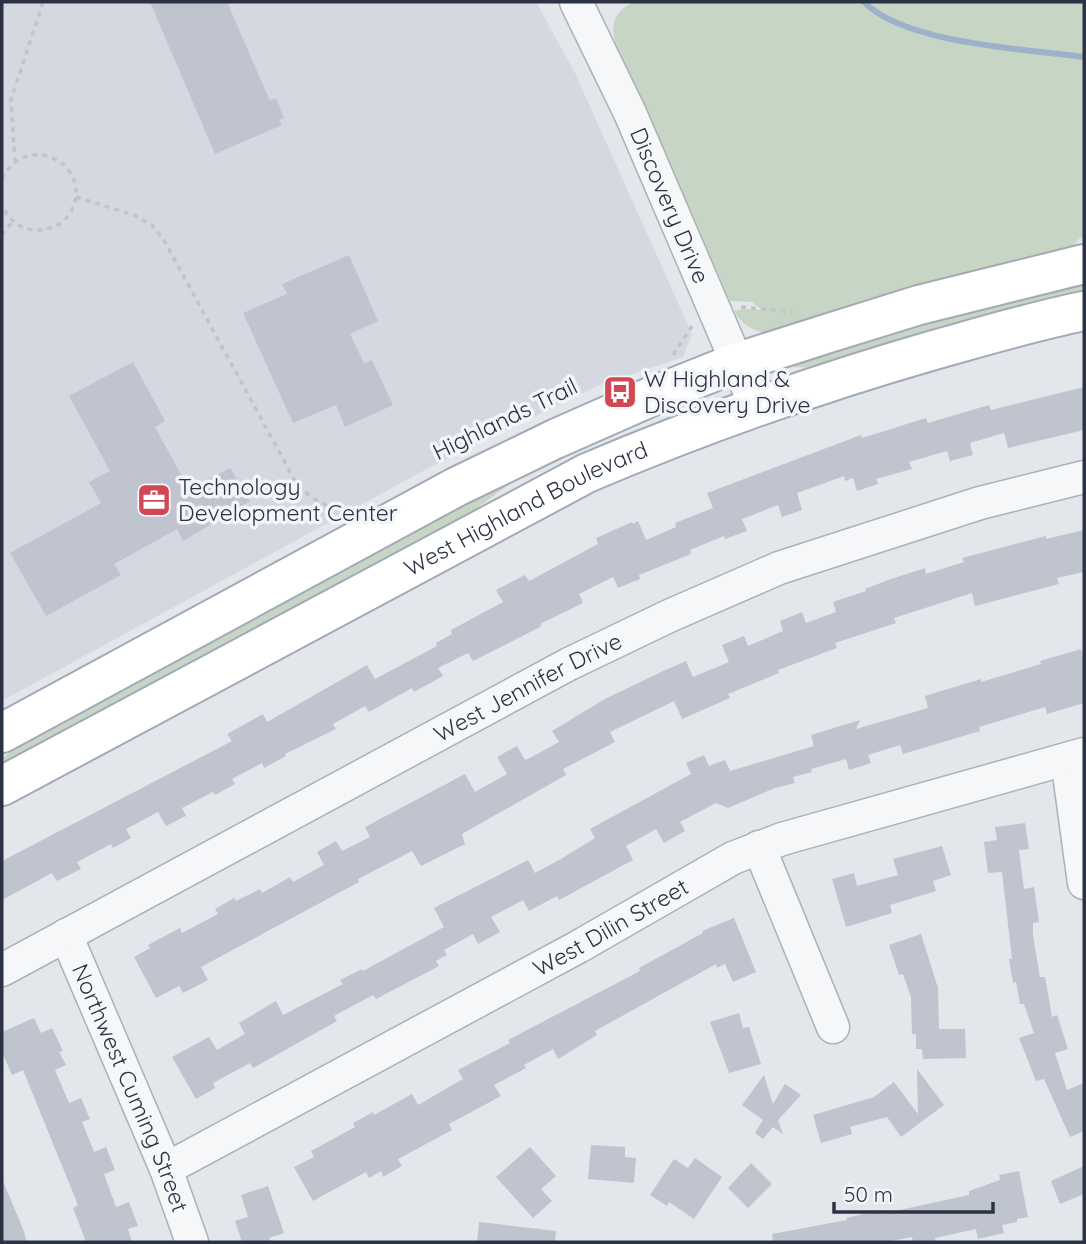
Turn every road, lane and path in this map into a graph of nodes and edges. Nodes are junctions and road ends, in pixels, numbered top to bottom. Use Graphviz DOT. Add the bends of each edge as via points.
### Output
graph roads {
  1 [pos="43,2"];
  2 [pos="581,3"];
  3 [pos="15,162"];
  4 [pos="2,179"];
  5 [pos="76,197"];
  6 [pos="2,204"];
  7 [pos="13,221"];
  8 [pos="2,235"];
  9 [pos="1084,264"];
  10 [pos="1084,311"];
  11 [pos="796,312"];
  12 [pos="717,314"];
  13 [pos="671,358"];
  14 [pos="737,362"];
  15 [pos="756,407"];
  16 [pos="1084,477"];
  17 [pos="354,510"];
  18 [pos="2,733"];
  19 [pos="1075,756"];
  20 [pos="2,786"];
  21 [pos="759,847"];
  22 [pos="1084,883"];
  23 [pos="66,935"];
  24 [pos="2,970"];
  25 [pos="833,1027"];
  26 [pos="166,1169"];
  27 [pos="192,1242"];
  1 -- 3 [label="path" via="11,100"];
  2 -- 12 [label="street, Discovery Drive"];
  3 -- 4 [label="path"];
  3 -- 5 [label="path" via="38,154 51,156 70,172"];
  5 -- 7 [label="path" via="66,219 56,226 32,230"];
  5 -- 17 [label="path" via="134,215 153,226 300,488 316,500"];
  6 -- 7 [label="path"];
  7 -- 8 [label="path"];
  9 -- 14 [label="main road, West Highland Boulevard" via="919,305"];
  10 -- 15 [label="main road, West Highland Boulevard" via="867,369"];
  11 -- 12 [label="path" via="754,307"];
  12 -- 13 [label="path" via="692,326"];
  12 -- 14 [label="street, Discovery Drive"];
  14 -- 15 [label="street, Discovery Drive"];
  14 -- 18 [label="main road, West Highland Boulevard" via="456,487"];
  15 -- 20 [label="main road, West Highland Boulevard" via="587,473"];
  16 -- 23 [label="street, West Jennifer Drive" via="980,503 779,568 669,616 569,664"];
  19 -- 21 [label="street, West Dilin Street"];
  19 -- 22 [label="street"];
  21 -- 25 [label="street"];
  21 -- 26 [label="street, West Dilin Street"];
  23 -- 24 [label="street, West Jennifer Drive"];
  23 -- 26 [label="street, Northwest Cuming Street"];
  26 -- 27 [label="street, Northwest Cuming Street"];
}
